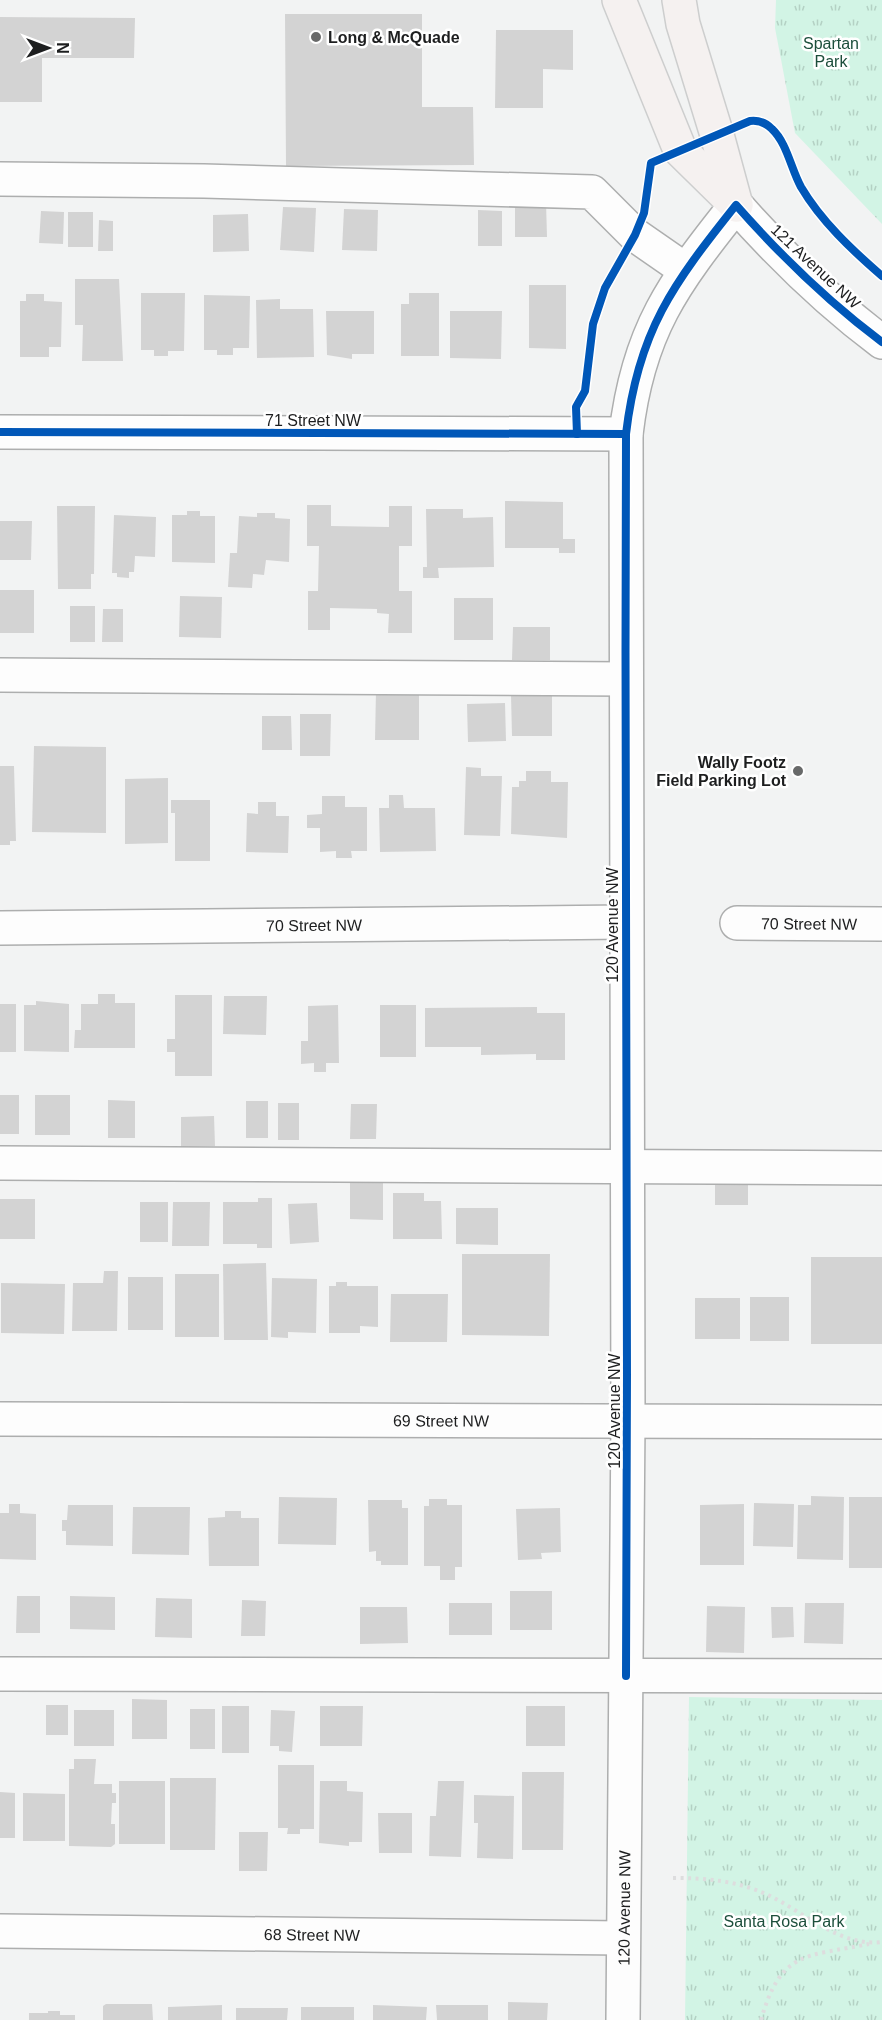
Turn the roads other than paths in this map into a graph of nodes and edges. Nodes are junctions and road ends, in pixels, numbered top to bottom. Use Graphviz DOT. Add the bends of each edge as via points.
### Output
graph roads {
  1 [pos="619,0"];
  2 [pos="679,0"];
  3 [pos="0,180"];
  4 [pos="736,205"];
  5 [pos="684,269"];
  6 [pos="882,342"];
  7 [pos="0,432"];
  8 [pos="626,434"];
  9 [pos="0,675"];
  10 [pos="625,680"];
  11 [pos="626,922"];
  12 [pos="737,923"];
  13 [pos="882,924"];
  14 [pos="0,928"];
  15 [pos="0,1163"];
  16 [pos="627,1168"];
  17 [pos="882,1168"];
  18 [pos="0,1419"];
  19 [pos="628,1420"];
  20 [pos="882,1422"];
  21 [pos="0,1674"];
  22 [pos="626,1676"];
  23 [pos="882,1676"];
  24 [pos="0,1931"];
  25 [pos="623,1938"];
  26 [pos="623,2020"];
  1 -- 4 [label="main road" via="680,150"];
  2 -- 4 [label="main road"];
  3 -- 5 [label="street" via="204,181 591,192 636,235"];
  4 -- 5 [label="street, 120 Avenue NW"];
  4 -- 6 [label="street, 121 Avenue NW" via="805,280"];
  5 -- 8 [label="street, 120 Avenue NW" via="646,342"];
  7 -- 8 [label="street, 71 Street NW"];
  8 -- 10 [label="street, 120 Avenue NW"];
  9 -- 10 [label="street"];
  10 -- 11 [label="street, 120 Avenue NW"];
  11 -- 14 [label="street, 70 Street NW"];
  11 -- 16 [label="street, 120 Avenue NW"];
  12 -- 13 [label="street, 70 Street NW"];
  15 -- 16 [label="street"];
  16 -- 17 [label="street"];
  16 -- 19 [label="street, 120 Avenue NW"];
  18 -- 19 [label="street, 69 Street NW"];
  19 -- 20 [label="street, 69 Street NW"];
  19 -- 22 [label="street, 120 Avenue NW"];
  21 -- 22 [label="street"];
  22 -- 23 [label="street"];
  22 -- 25 [label="street, 120 Avenue NW"];
  24 -- 25 [label="street, 68 Street NW"];
  25 -- 26 [label="street, 120 Avenue NW"];
}
